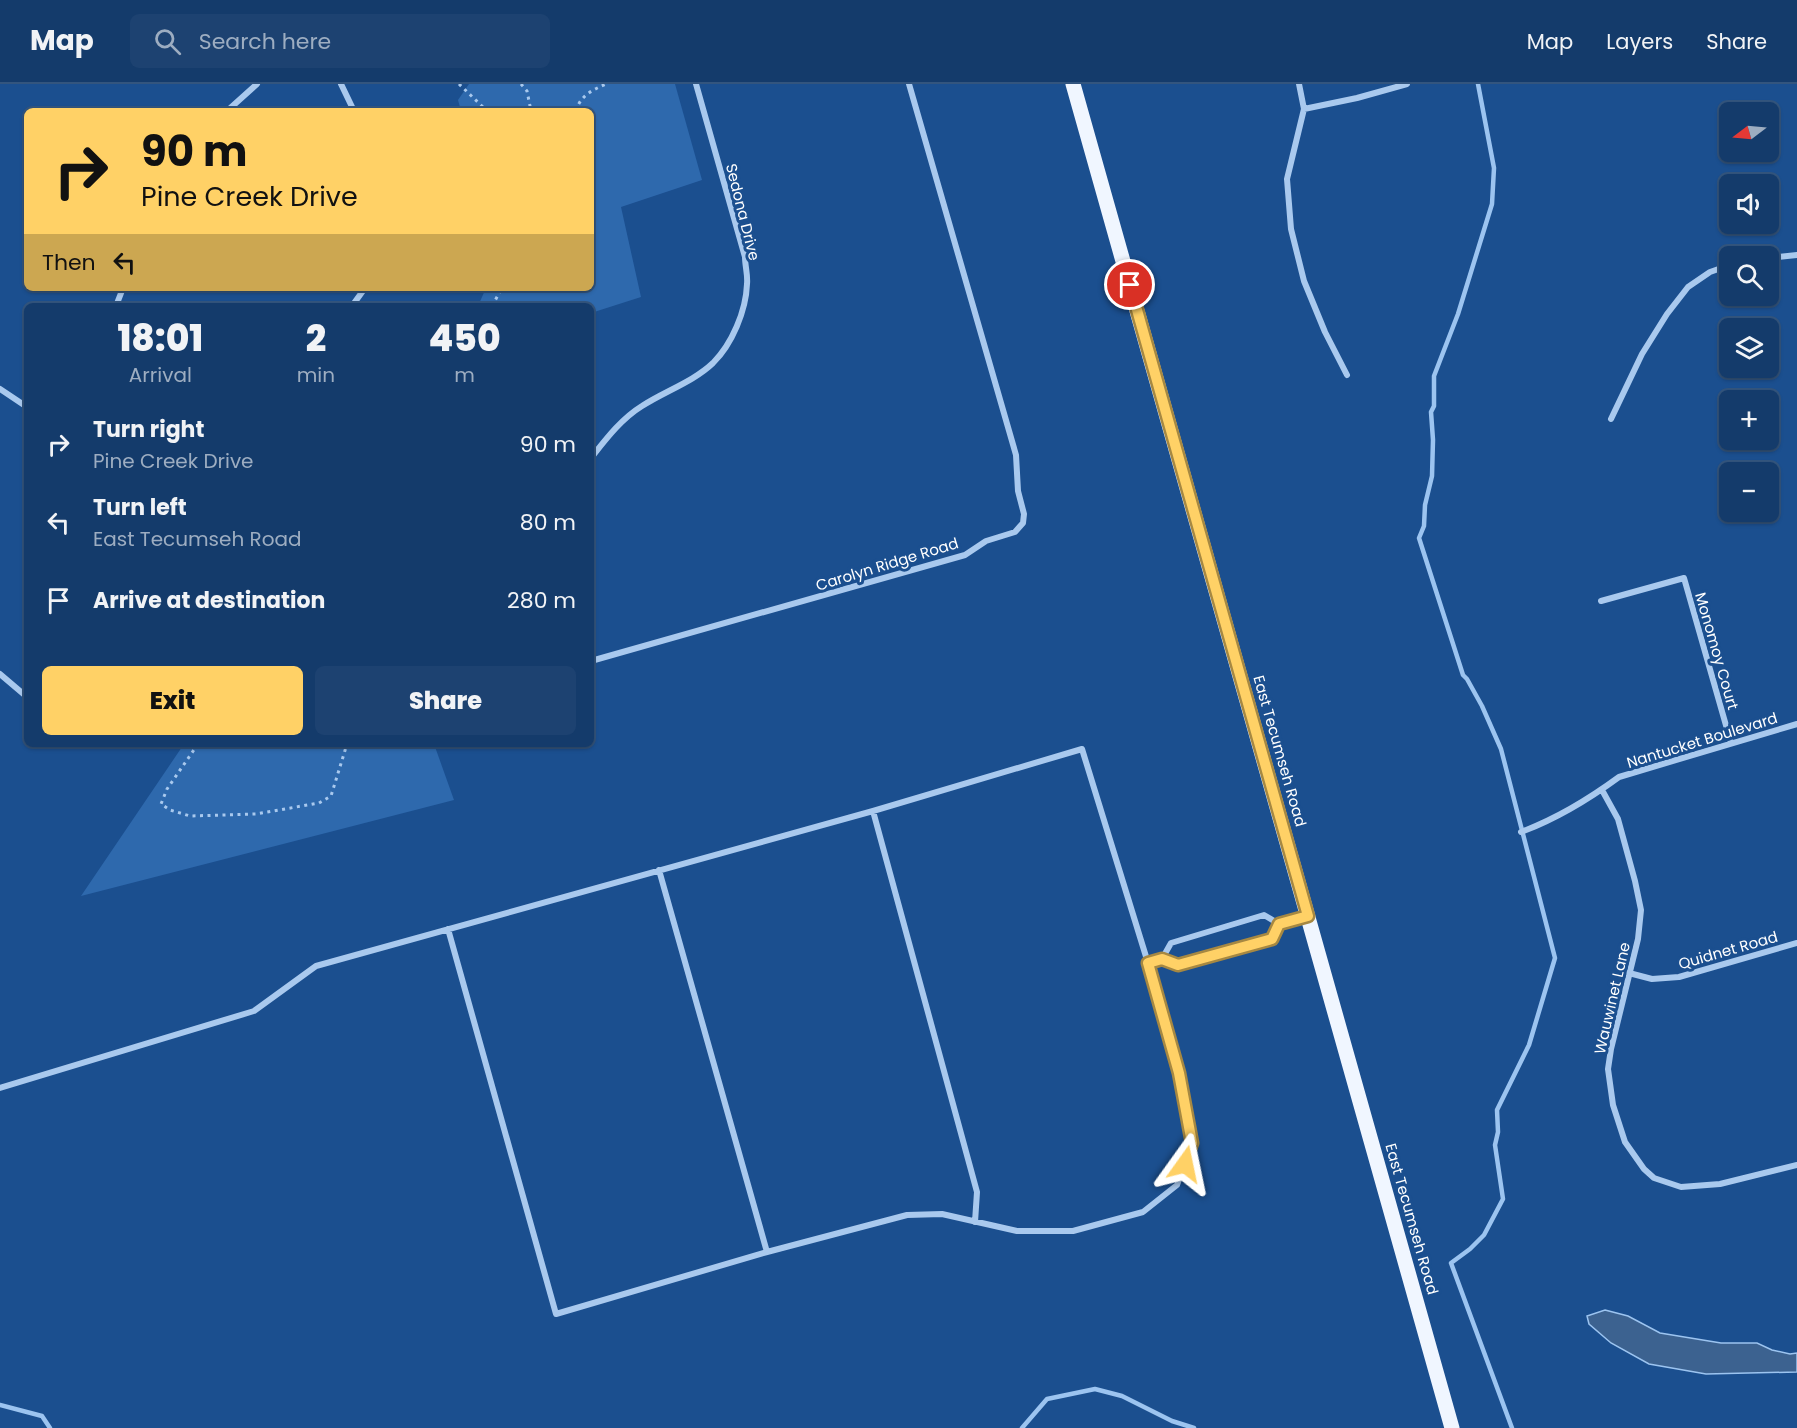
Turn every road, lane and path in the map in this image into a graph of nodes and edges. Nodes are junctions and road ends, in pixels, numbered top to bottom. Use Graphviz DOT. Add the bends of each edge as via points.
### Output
graph roads {
  1 [pos="257,84"];
  2 [pos="341,84"];
  3 [pos="459,84"];
  4 [pos="521,84"];
  5 [pos="606,84"];
  6 [pos="696,84"];
  7 [pos="909,84"];
  8 [pos="1073,84"];
  9 [pos="1299,84"];
  10 [pos="1407,84"];
  11 [pos="230,108"];
  12 [pos="353,108"];
  13 [pos="484,108"];
  14 [pos="530,108"];
  15 [pos="577,108"];
  16 [pos="1304,109"];
  17 [pos="1797,255"];
  18 [pos="1779,257"];
  19 [pos="1719,269"];
  20 [pos="1347,375"];
  21 [pos="0,389"];
  22 [pos="24,404"];
  23 [pos="1611,419"];
  24 [pos="594,454"];
  25 [pos="1601,601"];
  26 [pos="594,660"];
  27 [pos="0,674"];
  28 [pos="24,694"];
  29 [pos="1797,724"];
  30 [pos="1731,743"];
  31 [pos="196,747"];
  32 [pos="346,747"];
  33 [pos="1602,790"];
  34 [pos="873,811"];
  35 [pos="1521,832"];
  36 [pos="659,870"];
  37 [pos="1308,916"];
  38 [pos="1279,924"];
  39 [pos="448,929"];
  40 [pos="1797,943"];
  41 [pos="1162,959"];
  42 [pos="1148,963"];
  43 [pos="1629,973"];
  44 [pos="0,1088"];
  45 [pos="1797,1165"];
  46 [pos="975,1222"];
  47 [pos="767,1252"];
  48 [pos="1452,1428"];
  1 -- 11 [label="street"];
  2 -- 12 [label="street"];
  3 -- 13 [label="path"];
  4 -- 14 [label="path" via="527,91"];
  5 -- 15 [label="path" via="592,90"];
  6 -- 24 [label="street, Sedona Drive" via="745,257 747,284 742,314 729,342 713,363 641,406 608,435"];
  7 -- 26 [label="street, Carolyn Ridge Road" via="1016,453 1023,523 1015,532 986,541 965,555"];
  8 -- 37 [label="main road, East Tecumseh Road"];
  9 -- 16 [label="street"];
  10 -- 16 [label="street"];
  16 -- 20 [label="street" via="1287,179 1291,229 1304,281"];
  17 -- 18 [label="street"];
  19 -- 23 [label="street" via="1688,287 1667,314 1642,354"];
  21 -- 22 [label="street"];
  25 -- 30 [label="street, Monomoy Court" via="1684,578"];
  27 -- 28 [label="street"];
  29 -- 30 [label="street, Nantucket Boulevard"];
  30 -- 33 [label="street, Nantucket Boulevard" via="1619,777"];
  31 -- 32 [label="path" via="161,804 190,816 256,814 319,803 331,796"];
  33 -- 35 [label="street, Nantucket Boulevard"];
  33 -- 43 [label="street, Wauwinet Lane" via="1618,819 1639,899 1641,922"];
  34 -- 36 [label="street"];
  34 -- 42 [label="street" via="1082,749"];
  34 -- 46 [label="street" via="977,1192"];
  36 -- 39 [label="street"];
  36 -- 47 [label="street"];
  37 -- 38 [label="street"];
  37 -- 48 [label="main road, East Tecumseh Road"];
  38 -- 41 [label="street" via="1272,939 1178,965"];
  38 -- 41 [label="street" via="1264,915 1171,943"];
  39 -- 44 [label="street" via="316,966 254,1011"];
  39 -- 47 [label="street" via="556,1314"];
  40 -- 43 [label="street, Quidnet Road" via="1679,977 1652,979"];
  41 -- 42 [label="street"];
  42 -- 46 [label="street" via="1179,1073 1192,1143 1177,1185 1143,1212 1073,1231 1017,1231"];
  43 -- 45 [label="street, Wauwinet Lane" via="1608,1070 1613,1105 1625,1142 1644,1170 1654,1178 1681,1187 1720,1185"];
  46 -- 47 [label="street" via="942,1214 908,1215"];
}
